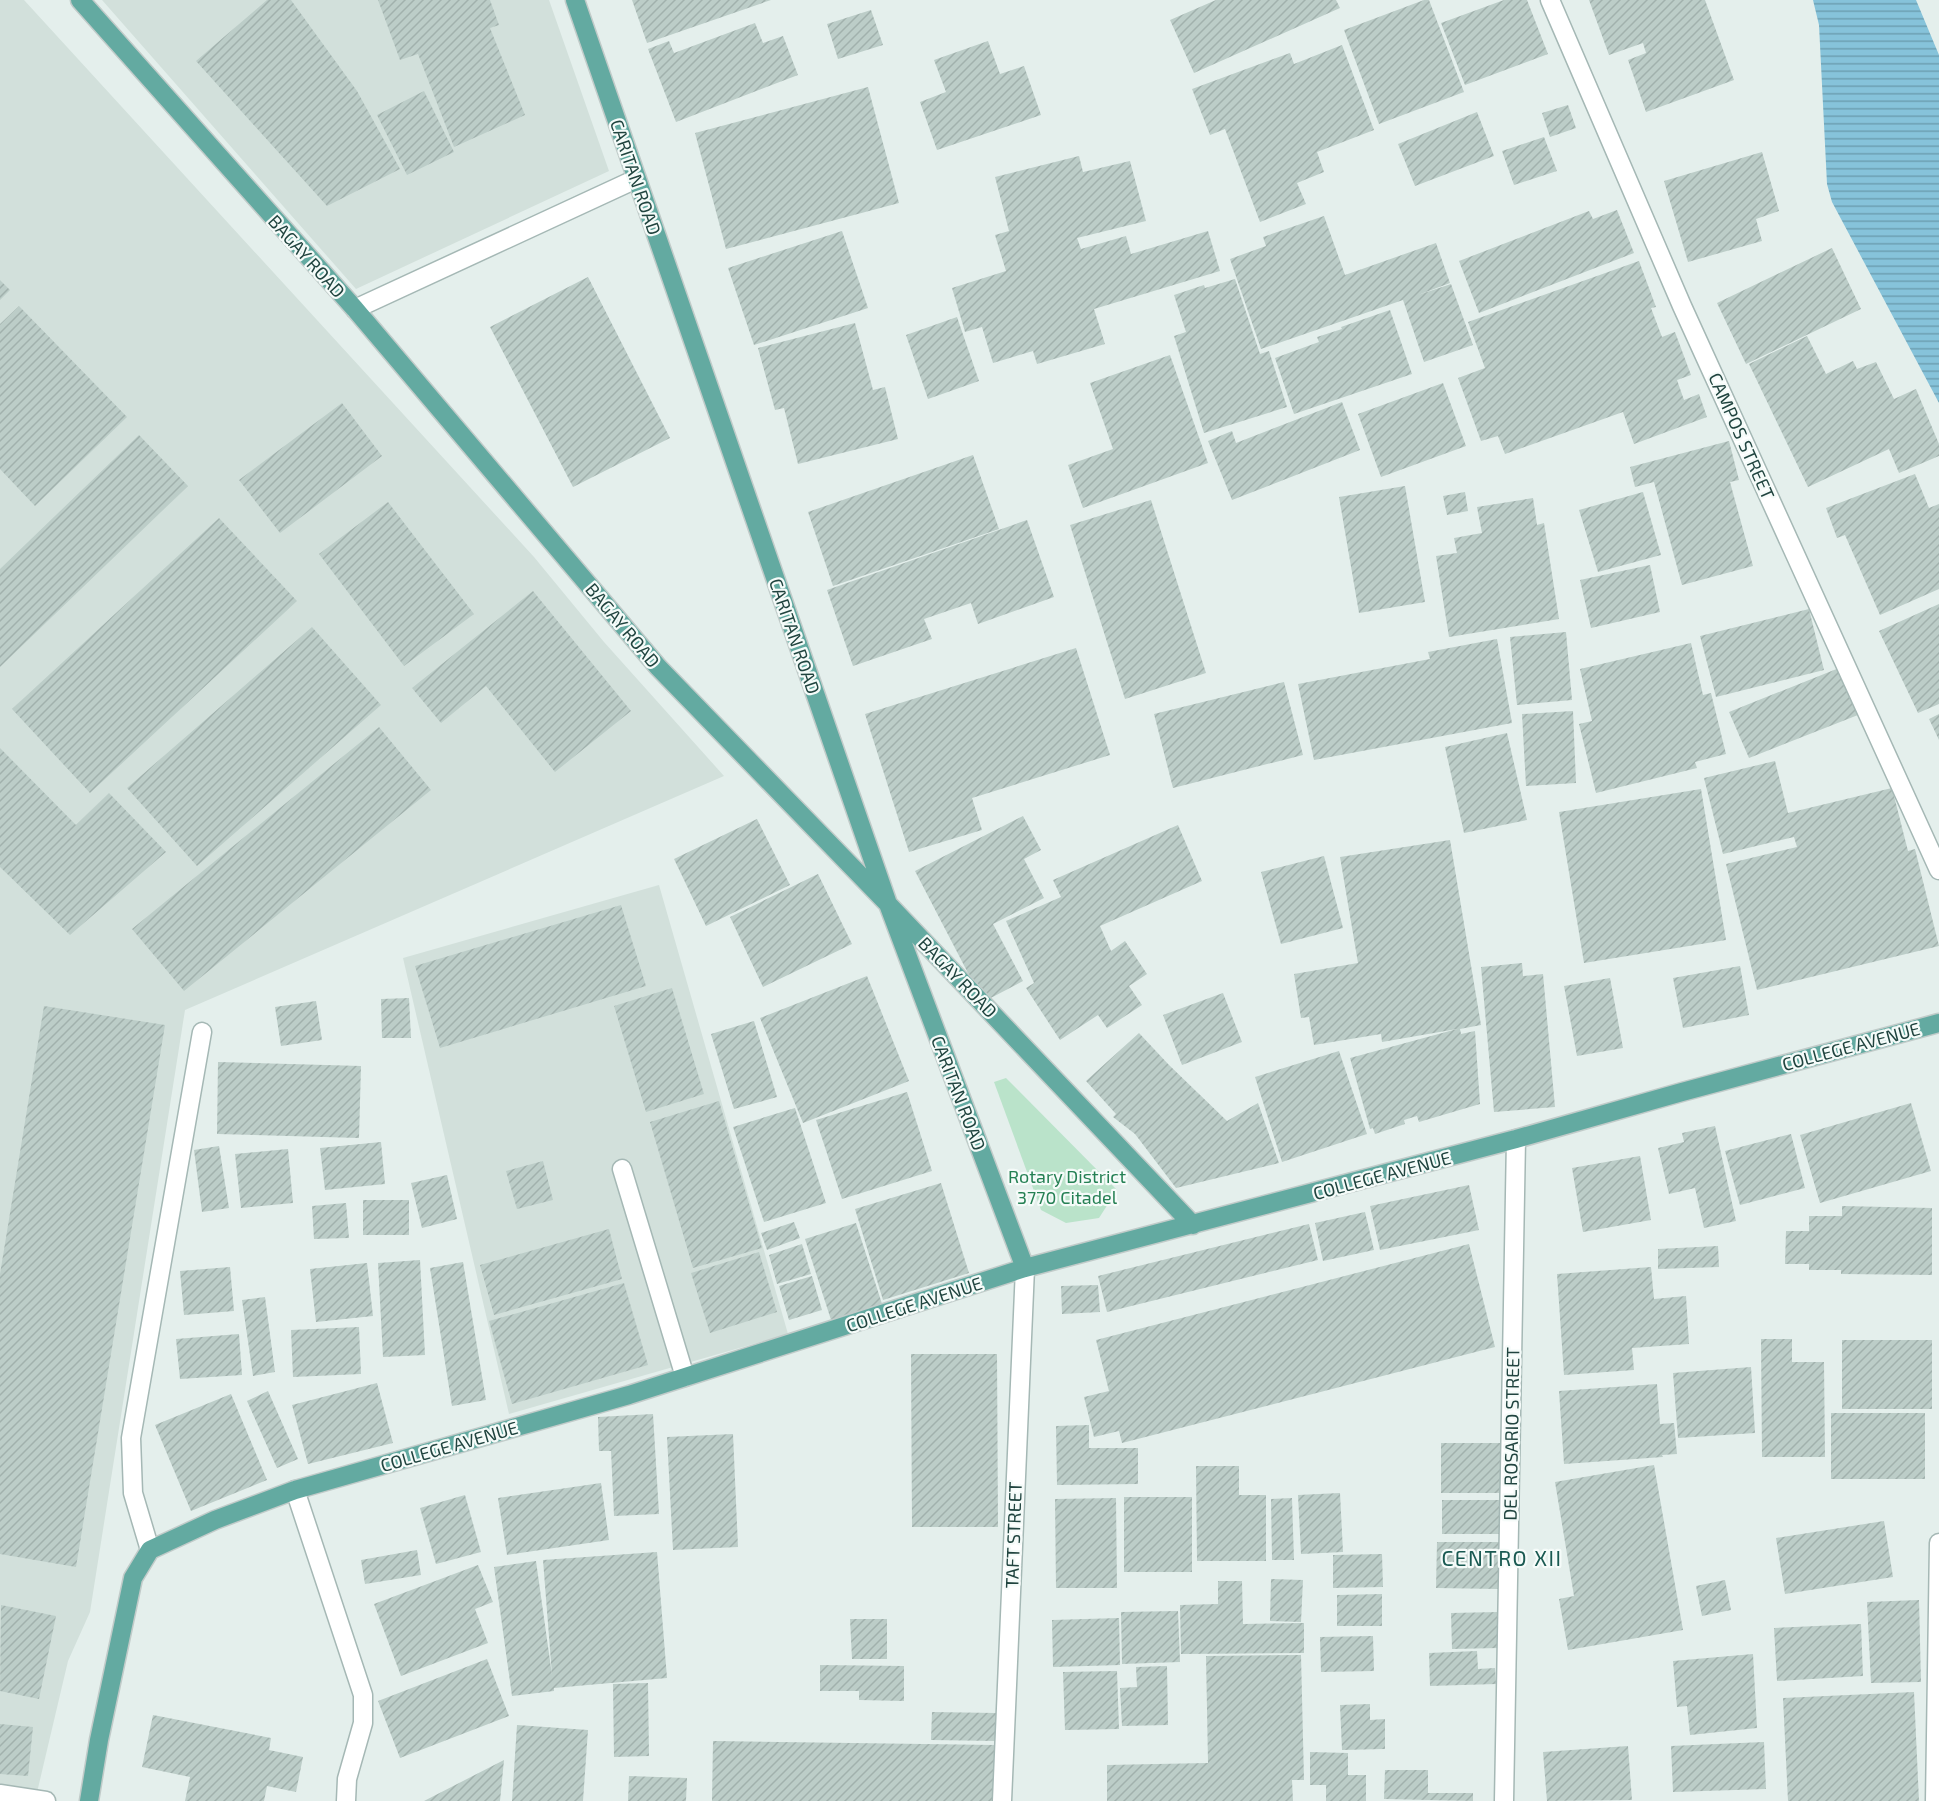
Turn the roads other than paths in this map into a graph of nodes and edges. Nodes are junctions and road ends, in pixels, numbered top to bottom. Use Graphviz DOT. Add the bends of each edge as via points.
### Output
graph roads {
  1 [pos="80,0"];
  2 [pos="575,0"];
  3 [pos="1550,0"];
  4 [pos="636,179"];
  5 [pos="355,309"];
  6 [pos="1939,870"];
  7 [pos="888,904"];
  8 [pos="1939,1023"];
  9 [pos="202,1032"];
  10 [pos="1516,1139"];
  11 [pos="622,1169"];
  12 [pos="1193,1225"];
  13 [pos="1025,1268"];
  14 [pos="685,1377"];
  15 [pos="295,1490"];
  16 [pos="1939,1543"];
  17 [pos="150,1550"];
  18 [pos="0,1794"];
  19 [pos="46,1801"];
  20 [pos="89,1801"];
  21 [pos="346,1801"];
  22 [pos="1002,1801"];
  23 [pos="1504,1801"];
  24 [pos="1935,1801"];
  1 -- 5 [label="main road, BAGAY ROAD"];
  2 -- 4 [label="main road, CARITAN ROAD"];
  3 -- 6 [label="street, CAMPOS STREET" via="1682,306"];
  4 -- 5 [label="street"];
  4 -- 7 [label="main road, CARITAN ROAD"];
  5 -- 7 [label="main road, BAGAY ROAD" via="658,667"];
  7 -- 12 [label="main road, BAGAY ROAD"];
  7 -- 13 [label="main road, CARITAN ROAD"];
  8 -- 10 [label="main road, COLLEGE AVENUE"];
  9 -- 17 [label="street" via="131,1438 133,1493"];
  10 -- 12 [label="main road, COLLEGE AVENUE"];
  10 -- 23 [label="street, DEL ROSARIO STREET"];
  11 -- 14 [label="street"];
  12 -- 13 [label="main road, COLLEGE AVENUE"];
  13 -- 14 [label="main road, COLLEGE AVENUE"];
  13 -- 22 [label="street, TAFT STREET"];
  14 -- 15 [label="main road, COLLEGE AVENUE"];
  15 -- 17 [label="main road, COLLEGE AVENUE"];
  15 -- 21 [label="street" via="363,1695 363,1723 347,1779"];
  16 -- 24 [label="street"];
  17 -- 20 [label="main road" via="133,1578"];
  18 -- 19 [label="street"];
}
